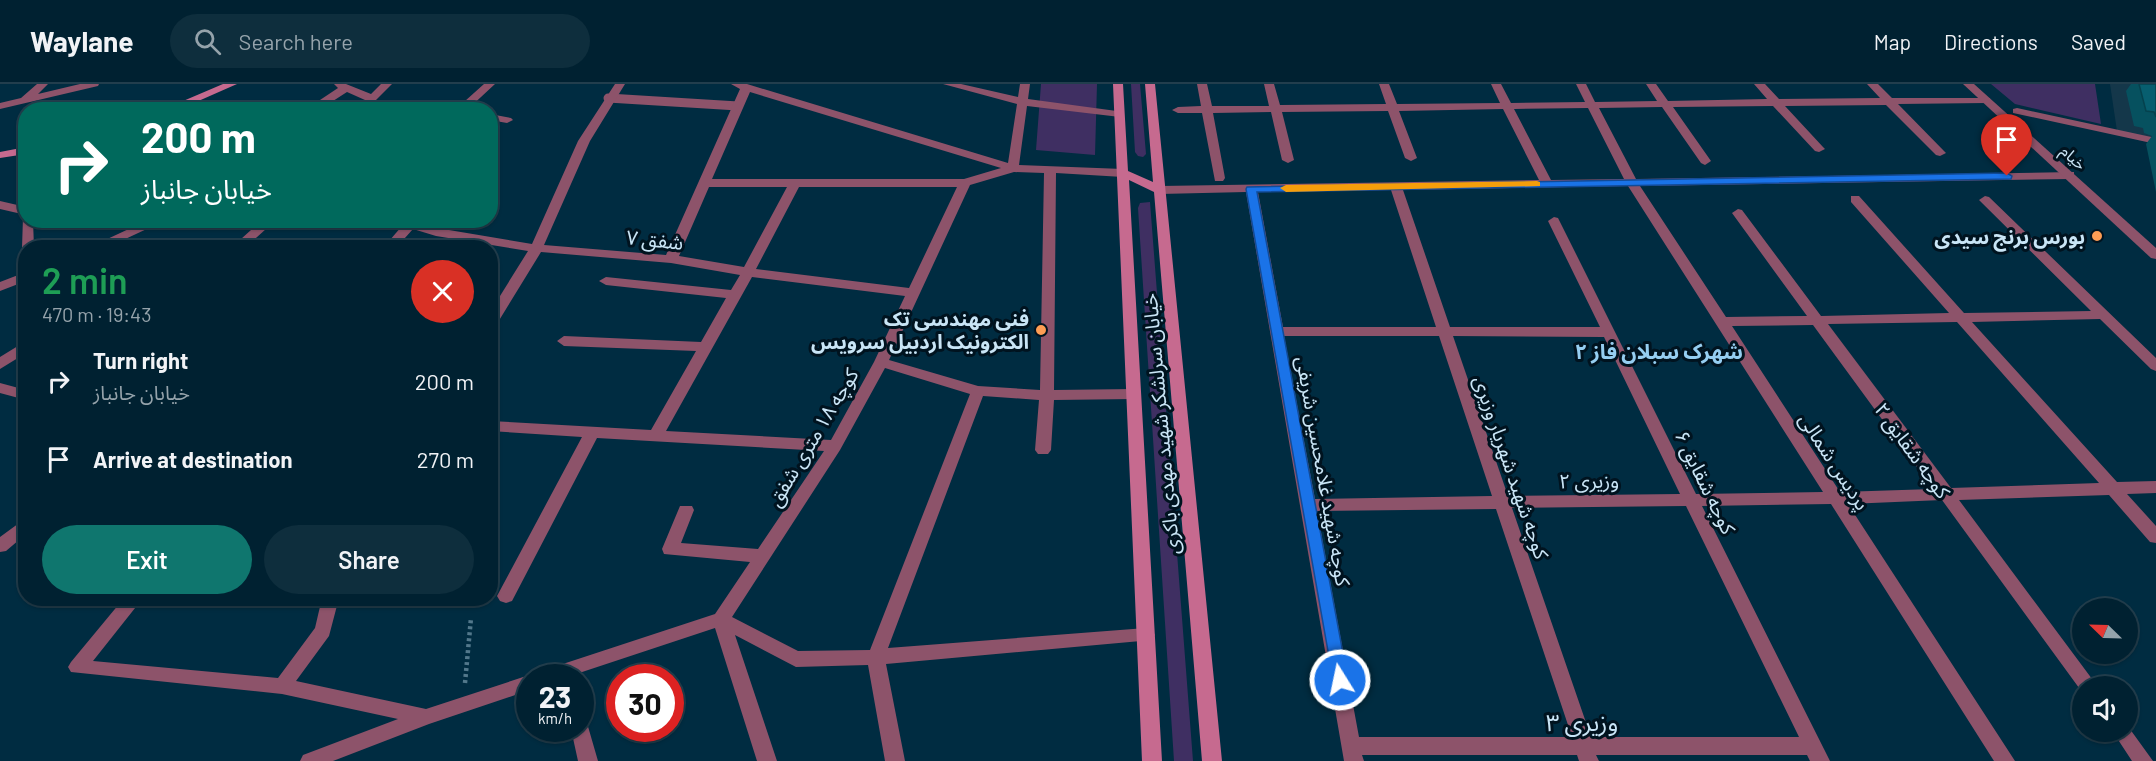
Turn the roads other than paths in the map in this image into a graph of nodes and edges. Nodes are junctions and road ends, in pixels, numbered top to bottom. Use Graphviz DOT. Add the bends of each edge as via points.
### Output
graph roads {
  1 [pos="44,84"];
  2 [pos="94,84"];
  3 [pos="232,84"];
  4 [pos="387,84"];
  5 [pos="490,84"];
  6 [pos="620,84"];
  7 [pos="948,84"];
  8 [pos="1025,84"];
  9 [pos="1118,84"];
  10 [pos="1150,84"];
  11 [pos="1202,84"];
  12 [pos="1269,84"];
  13 [pos="1384,84"];
  14 [pos="1496,84"];
  15 [pos="1581,84"];
  16 [pos="1651,84"];
  17 [pos="1759,84"];
  18 [pos="1872,84"];
  19 [pos="1968,84"];
  20 [pos="341,86"];
  21 [pos="741,86"];
  22 [pos="608,98"];
  23 [pos="373,99"];
  24 [pos="1986,100"];
  25 [pos="1889,101"];
  26 [pos="22,102"];
  27 [pos="187,102"];
  28 [pos="320,102"];
  29 [pos="369,102"];
  30 [pos="469,102"];
  31 [pos="1023,102"];
  32 [pos="1775,102"];
  33 [pos="18,103"];
  34 [pos="1664,104"];
  35 [pos="1593,105"];
  36 [pos="0,106"];
  37 [pos="738,106"];
  38 [pos="1507,106"];
  39 [pos="1392,107"];
  40 [pos="1277,108"];
  41 [pos="1207,109"];
  42 [pos="1178,110"];
  43 [pos="2017,111"];
  44 [pos="1120,114"];
  45 [pos="498,118"];
  46 [pos="507,120"];
  47 [pos="2156,141"];
  48 [pos="1819,148"];
  49 [pos="18,152"];
  50 [pos="1940,153"];
  51 [pos="0,155"];
  52 [pos="1411,158"];
  53 [pos="1288,160"];
  54 [pos="1705,161"];
  55 [pos="1012,168"];
  56 [pos="1050,171"];
  57 [pos="1123,173"];
  58 [pos="2070,176"];
  59 [pos="1219,178"];
  60 [pos="703,183"];
  61 [pos="965,183"];
  62 [pos="1632,183"];
  63 [pos="794,184"];
  64 [pos="1547,184"];
  65 [pos="1396,186"];
  66 [pos="1251,189"];
  67 [pos="1160,190"];
  68 [pos="1854,199"];
  69 [pos="1985,200"];
  70 [pos="0,205"];
  71 [pos="1738,213"];
  72 [pos="18,214"];
  73 [pos="1554,221"];
  74 [pos="141,228"];
  75 [pos="261,228"];
  76 [pos="407,228"];
  77 [pos="422,228"];
  78 [pos="113,240"];
  79 [pos="246,240"];
  80 [pos="396,240"];
  81 [pos="489,240"];
  82 [pos="498,241"];
  83 [pos="537,247"];
  84 [pos="2156,255"];
  85 [pos="671,259"];
  86 [pos="748,272"];
  87 [pos="18,279"];
  88 [pos="606,281"];
  89 [pos="0,287"];
  90 [pos="913,293"];
  91 [pos="735,295"];
  92 [pos="498,311"];
  93 [pos="2105,315"];
  94 [pos="1960,317"];
  95 [pos="1818,320"];
  96 [pos="1722,322"];
  97 [pos="1277,331"];
  98 [pos="1445,331"];
  99 [pos="1609,332"];
  100 [pos="564,341"];
  101 [pos="704,347"];
  102 [pos="18,352"];
  103 [pos="882,362"];
  104 [pos="0,364"];
  105 [pos="2156,366"];
  106 [pos="0,388"];
  107 [pos="978,391"];
  108 [pos="18,393"];
  109 [pos="1134,394"];
  110 [pos="1047,395"];
  111 [pos="498,426"];
  112 [pos="592,432"];
  113 [pos="655,436"];
  114 [pos="835,446"];
  115 [pos="1043,450"];
  116 [pos="2156,487"];
  117 [pos="2113,488"];
  118 [pos="1946,494"];
  119 [pos="1833,498"];
  120 [pos="1691,499"];
  121 [pos="1502,502"];
  122 [pos="1308,505"];
  123 [pos="686,510"];
  124 [pos="18,531"];
  125 [pos="2156,537"];
  126 [pos="0,546"];
  127 [pos="763,556"];
  128 [pos="506,596"];
  129 [pos="128,606"];
  130 [pos="329,606"];
  131 [pos="722,619"];
  132 [pos="1146,635"];
  133 [pos="876,657"];
  134 [pos="594,664"];
  135 [pos="2081,676"];
  136 [pos="282,686"];
  137 [pos="516,687"];
  138 [pos="426,717"];
  139 [pos="583,742"];
  140 [pos="2129,742"];
  141 [pos="1353,753"];
  142 [pos="1586,754"];
  143 [pos="1816,754"];
  144 [pos="310,761"];
  145 [pos="588,761"];
  146 [pos="767,761"];
  147 [pos="895,761"];
  148 [pos="1152,761"];
  149 [pos="1212,761"];
  150 [pos="2005,761"];
  151 [pos="2143,761"];
  1 -- 26 [label="street"];
  2 -- 26 [label="street"];
  3 -- 27 [label="main road"];
  4 -- 23 [label="street"];
  5 -- 30 [label="street"];
  6 -- 22 [label="street"];
  7 -- 31 [label="street"];
  8 -- 31 [label="street"];
  9 -- 44 [label="main road, خیابان سرلشکر شهید مهدی باکری"];
  10 -- 67 [label="main road, خیابان سرلشکر شهید مهدی باکری"];
  11 -- 41 [label="street"];
  12 -- 40 [label="street"];
  13 -- 39 [label="street"];
  14 -- 38 [label="street"];
  15 -- 35 [label="street, پردیس شمالی"];
  16 -- 34 [label="street"];
  17 -- 32 [label="street"];
  18 -- 25 [label="street"];
  19 -- 24 [label="street, خیام"];
  20 -- 23 [label="street"];
  20 -- 28 [label="street"];
  21 -- 37 [label="street"];
  21 -- 55 [label="street"];
  22 -- 37 [label="lane"];
  22 -- 83 [label="street"];
  23 -- 29 [label="street"];
  24 -- 25 [label="street"];
  24 -- 58 [label="street, خیام"];
  25 -- 32 [label="street"];
  25 -- 50 [label="street"];
  31 -- 44 [label="street"];
  31 -- 55 [label="street"];
  32 -- 34 [label="street"];
  32 -- 48 [label="street"];
  33 -- 36 [label="street"];
  34 -- 35 [label="street"];
  34 -- 54 [label="street"];
  35 -- 38 [label="street"];
  35 -- 62 [label="street, پردیس شمالی"];
  37 -- 60 [label="street"];
  38 -- 39 [label="street"];
  38 -- 64 [label="street"];
  39 -- 40 [label="street"];
  39 -- 52 [label="street"];
  40 -- 41 [label="street"];
  40 -- 53 [label="street"];
  41 -- 42 [label="street"];
  41 -- 59 [label="street"];
  43 -- 47 [label="street"];
  44 -- 57 [label="main road, خیابان سرلشکر شهید مهدی باکری"];
  45 -- 46 [label="street"];
  49 -- 51 [label="main road"];
  55 -- 56 [label="street"];
  55 -- 61 [label="street"];
  56 -- 57 [label="street"];
  56 -- 110 [label="street"];
  57 -- 67 [label="main road"];
  57 -- 109 [label="main road, خیابان سرلشکر شهید مهدی باکری"];
  58 -- 62 [label="street"];
  58 -- 84 [label="street, خیام"];
  60 -- 63 [label="street"];
  60 -- 85 [label="street"];
  61 -- 63 [label="street"];
  61 -- 90 [label="street, کوچه ۱۸ متری شفق"];
  62 -- 64 [label="street"];
  62 -- 96 [label="street, پردیس شمالی"];
  63 -- 86 [label="street"];
  64 -- 65 [label="street"];
  65 -- 66 [label="street"];
  65 -- 98 [label="street, کوچه شهید شهریار وزیری"];
  66 -- 67 [label="street"];
  66 -- 97 [label="street, کوچه شهید غلامحسین شریفی"];
  67 -- 149 [label="main road, خیابان سرلشکر شهید مهدی باکری"];
  68 -- 94 [label="street"];
  69 -- 93 [label="street"];
  70 -- 72 [label="street"];
  71 -- 95 [label="street, کوچه شقایق ۲"];
  73 -- 99 [label="street, کوچه شقایق ۶"];
  74 -- 78 [label="street"];
  75 -- 79 [label="street"];
  76 -- 80 [label="street"];
  77 -- 81 [label="street, شفق ۷"];
  82 -- 83 [label="street, شفق ۷"];
  83 -- 85 [label="street, شفق ۷"];
  83 -- 92 [label="street"];
  85 -- 86 [label="street, شفق ۷"];
  86 -- 90 [label="street, شفق ۷"];
  86 -- 91 [label="street"];
  87 -- 89 [label="street"];
  88 -- 91 [label="street"];
  90 -- 103 [label="street, کوچه ۱۸ متری شفق"];
  91 -- 101 [label="street"];
  93 -- 94 [label="street"];
  93 -- 105 [label="street"];
  94 -- 95 [label="street"];
  94 -- 117 [label="street"];
  95 -- 96 [label="street"];
  95 -- 118 [label="street, کوچه شقایق ۲"];
  96 -- 119 [label="street, پردیس شمالی"];
  97 -- 98 [label="street"];
  97 -- 122 [label="street, کوچه شهید غلامحسین شریفی"];
  98 -- 99 [label="street"];
  98 -- 121 [label="street, کوچه شهید شهریار وزیری"];
  99 -- 120 [label="street, کوچه شقایق ۶"];
  100 -- 101 [label="street"];
  101 -- 113 [label="street"];
  102 -- 104 [label="street"];
  103 -- 107 [label="street"];
  103 -- 114 [label="street, کوچه ۱۸ متری شفق"];
  106 -- 108 [label="street"];
  107 -- 110 [label="street"];
  107 -- 133 [label="street"];
  109 -- 110 [label="street"];
  109 -- 132 [label="main road, خیابان سرلشکر شهید مهدی باکری"];
  110 -- 115 [label="street"];
  111 -- 112 [label="street"];
  112 -- 113 [label="street"];
  112 -- 128 [label="street"];
  113 -- 114 [label="street"];
  114 -- 127 [label="street, کوچه ۱۸ متری شفق"];
  116 -- 117 [label="street, وزیری ۲"];
  117 -- 118 [label="street, وزیری ۲"];
  117 -- 125 [label="street"];
  118 -- 119 [label="street, وزیری ۲"];
  118 -- 135 [label="street, کوچه شقایق ۲"];
  119 -- 120 [label="street, وزیری ۲"];
  119 -- 150 [label="street, پردیس شمالی"];
  120 -- 121 [label="street, وزیری ۲"];
  120 -- 143 [label="street, کوچه شقایق ۶"];
  121 -- 122 [label="street, وزیری ۲"];
  121 -- 142 [label="street, کوچه شهید شهریار وزیری"];
  122 -- 141 [label="street, کوچه شهید غلامحسین شریفی"];
  123 -- 127 [label="street" via="670,549"];
  124 -- 126 [label="street"];
  127 -- 131 [label="street, کوچه ۱۸ متری شفق"];
  129 -- 136 [label="street" via="77,667"];
  130 -- 136 [label="street" via="323,631"];
  131 -- 133 [label="street" via="796,658"];
  131 -- 134 [label="street"];
  131 -- 146 [label="street"];
  132 -- 133 [label="street"];
  132 -- 148 [label="main road, خیابان سرلشکر شهید مهدی باکری"];
  133 -- 147 [label="street"];
  136 -- 138 [label="street"];
  137 -- 138 [label="street"];
  138 -- 144 [label="street"];
  139 -- 145 [label="street"];
  140 -- 151 [label="street"];
  141 -- 142 [label="street, وزیری ۳"];
  142 -- 143 [label="street, وزیری ۳"];
}
